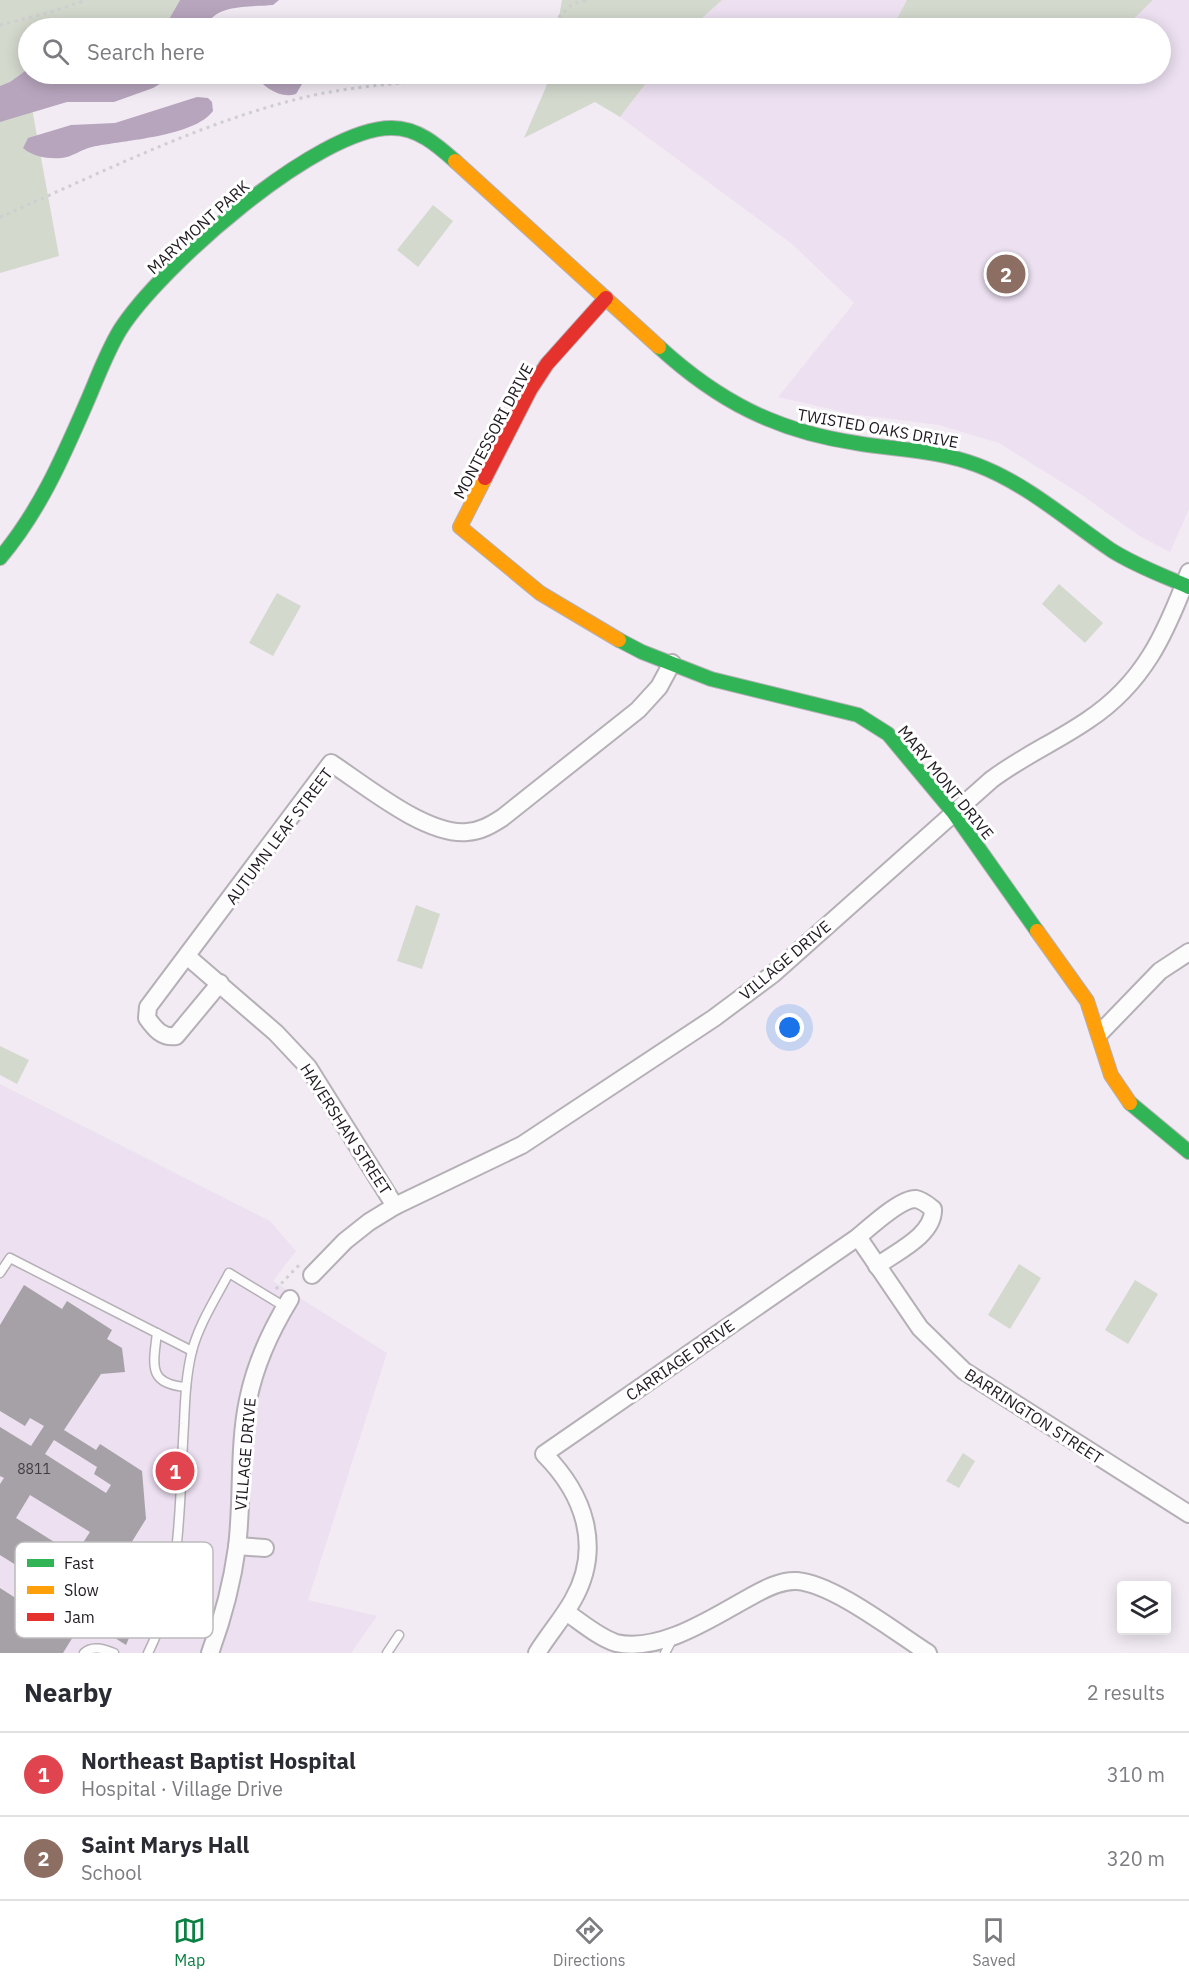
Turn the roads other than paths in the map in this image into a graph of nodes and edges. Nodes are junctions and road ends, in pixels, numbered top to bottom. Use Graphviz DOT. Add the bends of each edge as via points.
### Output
graph roads {
  1 [pos="525,226"];
  2 [pos="606,298"];
  3 [pos="460,527"];
  4 [pos="0,558"];
  5 [pos="1187,581"];
  6 [pos="672,663"];
  7 [pos="953,812"];
  8 [pos="1189,952"];
  9 [pos="188,957"];
  10 [pos="220,983"];
  11 [pos="1100,1033"];
  12 [pos="1189,1152"];
  13 [pos="395,1206"];
  14 [pos="858,1237"];
  15 [pos="877,1266"];
  16 [pos="0,1273"];
  17 [pos="312,1275"];
  18 [pos="288,1303"];
  19 [pos="157,1334"];
  20 [pos="192,1351"];
  21 [pos="186,1387"];
  22 [pos="1189,1514"];
  23 [pos="176,1542"];
  24 [pos="237,1546"];
  25 [pos="265,1548"];
  26 [pos="566,1612"];
  27 [pos="399,1635"];
  28 [pos="156,1638"];
  29 [pos="669,1646"];
  30 [pos="84,1653"];
  31 [pos="114,1653"];
  32 [pos="148,1653"];
  33 [pos="210,1653"];
  34 [pos="387,1653"];
  35 [pos="537,1653"];
  36 [pos="928,1653"];
  1 -- 2 [label="street, TWISTED OAKS DRIVE"];
  1 -- 4 [label="street, MARYMONT PARK" via="440,147 417,132 387,128 368,132 309,160 222,224 138,305 113,343 46,495"];
  2 -- 3 [label="street, MONTESSORI DRIVE" via="547,364 530,390"];
  2 -- 5 [label="street, TWISTED OAKS DRIVE" via="692,377 758,417 789,429 854,443 916,449 976,464 1032,491 1132,563"];
  3 -- 6 [label="street, MARY MONT DRIVE" via="540,592 595,627"];
  5 -- 7 [label="street, VILLAGE DRIVE" via="1152,656 1123,692 1086,721 1015,761"];
  6 -- 7 [label="street, MARY MONT DRIVE" via="711,679 858,715 888,734"];
  6 -- 9 [label="street, AUTUMN LEAF STREET" via="659,687 638,710 501,818 478,831 453,831 427,823 331,763"];
  7 -- 11 [label="street, MARY MONT DRIVE" via="1087,1001"];
  7 -- 13 [label="street, VILLAGE DRIVE" via="773,974 714,1018 522,1145"];
  8 -- 11 [label="street" via="1160,971"];
  9 -- 10 [label="street, HAVERSHAN STREET"];
  9 -- 10 [label="street, AUTUMN LEAF STREET" via="148,1007 147,1018 161,1034 176,1036"];
  10 -- 13 [label="street, HAVERSHAN STREET" via="308,1067"];
  11 -- 12 [label="street, MARY MONT DRIVE" via="1110,1074 1126,1101"];
  13 -- 17 [label="street, VILLAGE DRIVE" via="345,1241"];
  14 -- 15 [label="street, BARRINGTON STREET"];
  14 -- 15 [label="street, CARRIAGE DRIVE" via="904,1202 916,1199 933,1209 933,1220 927,1229"];
  14 -- 26 [label="street, CARRIAGE DRIVE" via="544,1454 574,1489 586,1527 586,1565"];
  15 -- 22 [label="street, BARRINGTON STREET" via="920,1328 964,1371"];
  16 -- 19 [label="lane" via="10,1258"];
  18 -- 20 [label="lane" via="229,1273"];
  18 -- 24 [label="street, VILLAGE DRIVE" via="261,1356 248,1400"];
  19 -- 20 [label="lane"];
  19 -- 21 [label="lane" via="156,1375 167,1385"];
  20 -- 21 [label="lane"];
  21 -- 23 [label="lane"];
  24 -- 25 [label="street"];
  24 -- 33 [label="street, VILLAGE DRIVE" via="227,1606"];
  26 -- 29 [label="street" via="615,1643"];
  26 -- 35 [label="street, CARRIAGE DRIVE"];
  27 -- 34 [label="lane"];
  28 -- 32 [label="lane"];
  29 -- 36 [label="street" via="758,1593 796,1581 829,1590"];
  30 -- 31 [label="lane" via="103,1648"];
}
